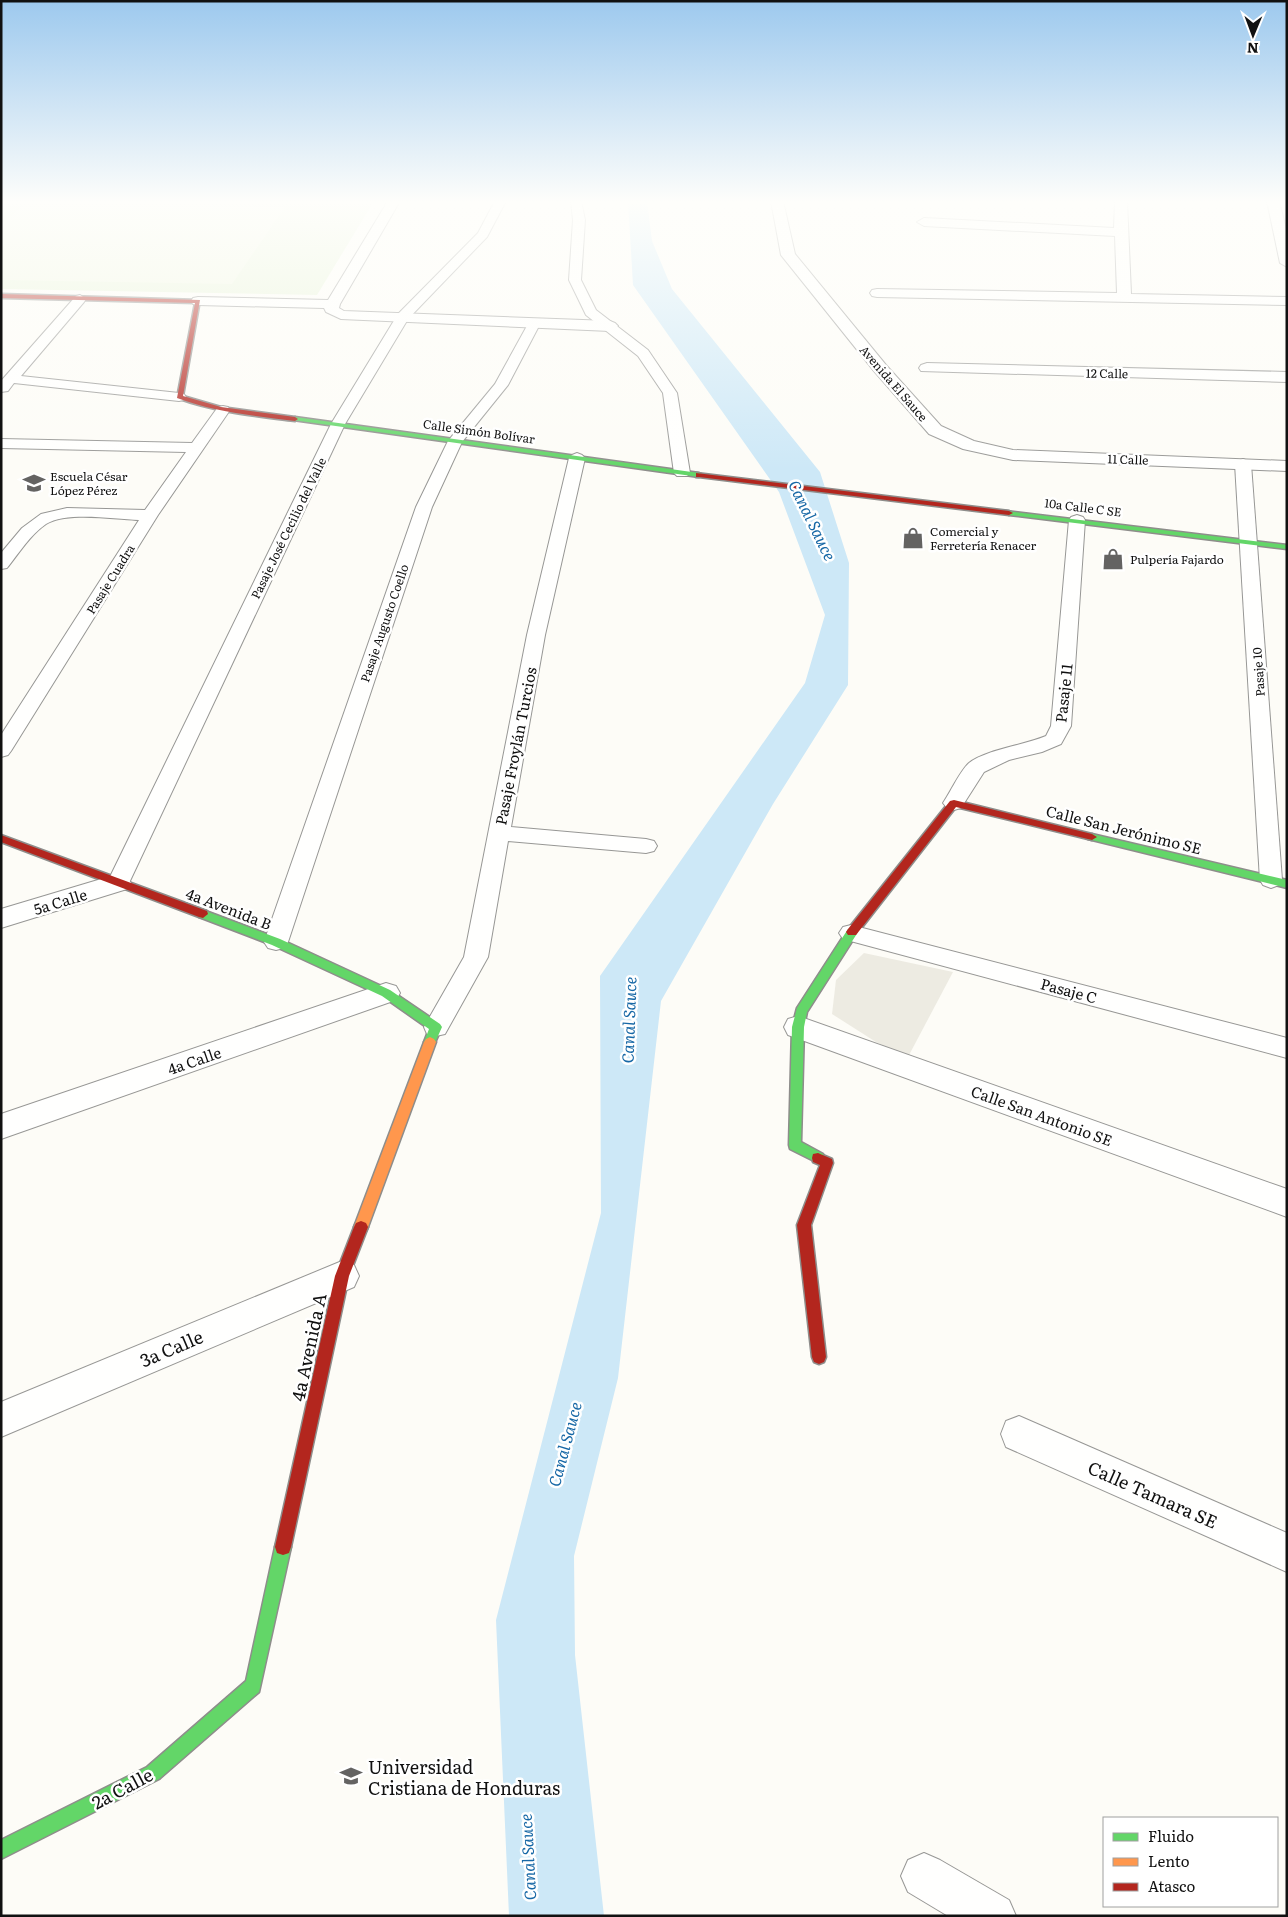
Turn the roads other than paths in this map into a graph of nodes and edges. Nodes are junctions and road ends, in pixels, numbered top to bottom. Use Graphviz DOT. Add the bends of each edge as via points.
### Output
graph roads {
  1 [pos="341,290"];
  2 [pos="429,290"];
  3 [pos="580,290"];
  4 [pos="817,290"];
  5 [pos="1124,290"];
  6 [pos="877,293"];
  7 [pos="1,296"];
  8 [pos="1124,298"];
  9 [pos="80,299"];
  10 [pos="198,301"];
  11 [pos="1287,301"];
  12 [pos="333,304"];
  13 [pos="403,317"];
  14 [pos="534,324"];
  15 [pos="610,326"];
  16 [pos="927,368"];
  17 [pos="1287,377"];
  18 [pos="12,379"];
  19 [pos="1,391"];
  20 [pos="179,397"];
  21 [pos="223,410"];
  22 [pos="338,424"];
  23 [pos="456,441"];
  24 [pos="1,443"];
  25 [pos="970,445"];
  26 [pos="197,448"];
  27 [pos="578,458"];
  28 [pos="1243,464"];
  29 [pos="1287,466"];
  30 [pos="682,473"];
  31 [pos="875,496"];
  32 [pos="150,515"];
  33 [pos="1077,520"];
  34 [pos="1250,542"];
  35 [pos="1287,547"];
  36 [pos="1,564"];
  37 [pos="1,751"];
  38 [pos="954,803"];
  39 [pos="498,834"];
  40 [pos="1,838"];
  41 [pos="646,846"];
  42 [pos="118,882"];
  43 [pos="1279,882"];
  44 [pos="1,919"];
  45 [pos="850,933"];
  46 [pos="276,942"];
  47 [pos="386,994"];
  48 [pos="436,1027"];
  49 [pos="798,1027"];
  50 [pos="1287,1048"];
  51 [pos="1,1127"];
  52 [pos="1287,1203"];
  53 [pos="342,1276"];
  54 [pos="819,1357"];
  55 [pos="1,1420"];
  56 [pos="1019,1434"];
  57 [pos="1287,1553"];
  58 [pos="253,1686"];
  59 [pos="1,1850"];
  60 [pos="924,1876"];
  61 [pos="992,1916"];
  1 -- 12 [label="street"];
  2 -- 13 [label="lane, Pasaje José Cecilio del Valle"];
  3 -- 15 [label="lane" via="591,312"];
  4 -- 25 [label="street, Avenida El Sauce" via="935,430"];
  5 -- 8 [label="street"];
  6 -- 8 [label="street"];
  7 -- 9 [label="street"];
  8 -- 11 [label="street"];
  9 -- 10 [label="street"];
  9 -- 18 [label="lane"];
  10 -- 12 [label="street"];
  10 -- 20 [label="street"];
  12 -- 13 [label="street" via="331,309 340,315"];
  13 -- 14 [label="street"];
  13 -- 22 [label="lane, Pasaje José Cecilio del Valle"];
  14 -- 15 [label="street"];
  14 -- 23 [label="lane, Pasaje Augusto Coello" via="501,385"];
  15 -- 30 [label="lane" via="643,353 670,393"];
  16 -- 17 [label="street, 12 Calle"];
  18 -- 19 [label="lane"];
  18 -- 20 [label="lane"];
  20 -- 21 [label="street, Calle Simón Bolívar"];
  21 -- 22 [label="street, Calle Simón Bolívar"];
  21 -- 26 [label="lane, Pasaje Cuadra"];
  22 -- 23 [label="street, Calle Simón Bolívar"];
  22 -- 42 [label="lane, Pasaje José Cecilio del Valle"];
  23 -- 27 [label="street, Calle Simón Bolívar"];
  23 -- 46 [label="lane, Pasaje Augusto Coello" via="424,507"];
  24 -- 26 [label="lane"];
  25 -- 28 [label="street, 11 Calle" via="1013,454"];
  26 -- 32 [label="lane, Pasaje Cuadra"];
  27 -- 30 [label="street, Calle Simón Bolívar"];
  27 -- 39 [label="lane, Pasaje Froylán Turcios" via="536,635"];
  28 -- 29 [label="street, 11 Calle"];
  28 -- 34 [label="lane, Pasaje 10"];
  30 -- 31 [label="street, Calle Simón Bolívar"];
  31 -- 33 [label="street, 10a Calle C SE"];
  32 -- 36 [label="lane" via="66,514 47,517 30,529"];
  32 -- 37 [label="lane, Pasaje Cuadra"];
  33 -- 34 [label="street, 10a Calle C SE"];
  33 -- 38 [label="lane, Pasaje 11" via="1061,726 1054,740 1004,755 976,768"];
  34 -- 35 [label="street, 10a Calle C SE"];
  34 -- 43 [label="lane, Pasaje 10"];
  38 -- 43 [label="street, Calle San Jerónimo SE"];
  38 -- 45 [label="street"];
  39 -- 41 [label="lane"];
  39 -- 48 [label="lane, Pasaje Froylán Turcios" via="476,957"];
  40 -- 42 [label="street, 4a Avenida B"];
  42 -- 44 [label="street, 5a Calle"];
  42 -- 46 [label="street, 4a Avenida B"];
  45 -- 49 [label="street" via="802,1012"];
  45 -- 50 [label="lane, Pasaje C"];
  46 -- 47 [label="street, 4a Avenida B"];
  47 -- 48 [label="street, 4a Avenida B"];
  47 -- 51 [label="street, 4a Calle"];
  48 -- 53 [label="street, 4a Avenida A"];
  49 -- 52 [label="street, Calle San Antonio SE"];
  49 -- 54 [label="street" via="795,1145 826,1163 804,1225"];
  53 -- 55 [label="street, 3a Calle"];
  53 -- 58 [label="street, 4a Avenida A"];
  56 -- 57 [label="street, Calle Tamara SE"];
  58 -- 59 [label="street, 2a Calle" via="153,1773"];
  60 -- 61 [label="street"];
}
